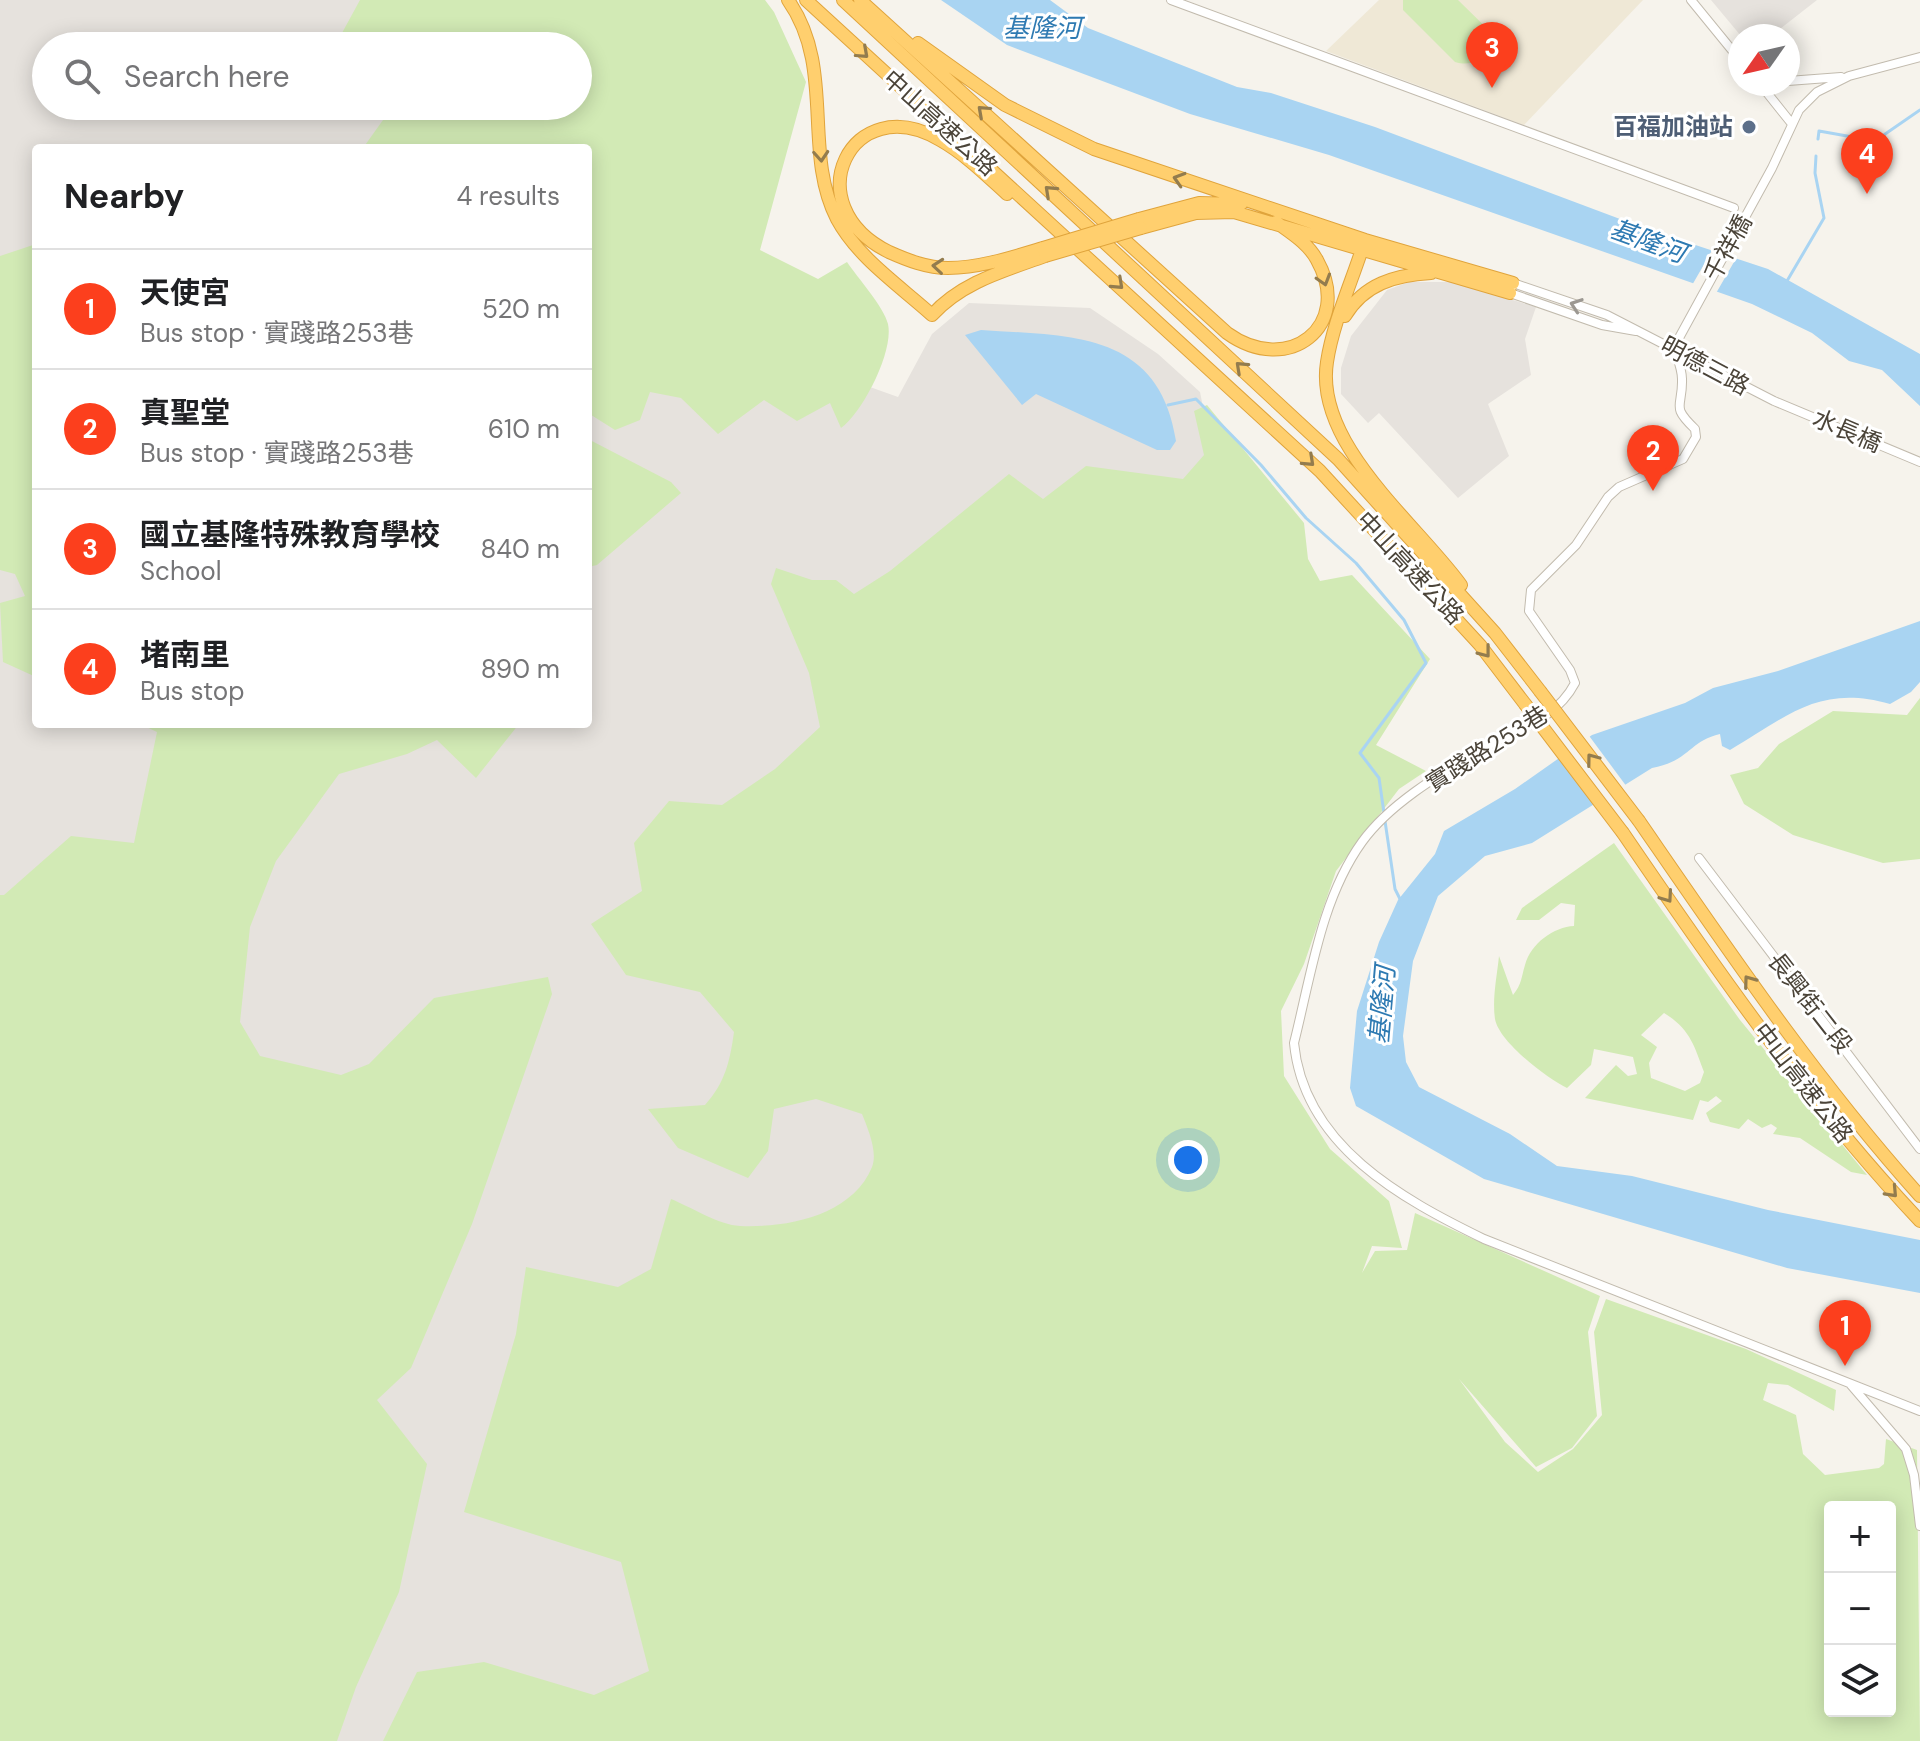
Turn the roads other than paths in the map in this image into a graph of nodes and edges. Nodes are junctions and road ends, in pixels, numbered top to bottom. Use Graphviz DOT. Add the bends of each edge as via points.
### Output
graph roads {
  1 [pos="788,0"];
  2 [pos="806,0"];
  3 [pos="843,0"];
  4 [pos="860,0"];
  5 [pos="872,0"];
  6 [pos="1171,0"];
  7 [pos="1691,0"];
  8 [pos="1728,45"];
  9 [pos="1920,57"];
  10 [pos="1849,76"];
  11 [pos="1800,80"];
  12 [pos="1770,96"];
  13 [pos="1792,124"];
  14 [pos="1734,208"];
  15 [pos="1037,211"];
  16 [pos="1278,217"];
  17 [pos="1364,246"];
  18 [pos="1044,252"];
  19 [pos="1441,272"];
  20 [pos="1512,288"];
  21 [pos="1335,333"];
  22 [pos="1674,347"];
  23 [pos="1774,401"];
  24 [pos="1920,462"];
  25 [pos="1495,633"];
  26 [pos="1699,858"];
  27 [pos="1920,1149"];
  28 [pos="1920,1196"];
  29 [pos="1920,1221"];
  30 [pos="1850,1385"];
  31 [pos="1880,1396"];
  32 [pos="1869,1407"];
  33 [pos="1920,1411"];
  34 [pos="1920,1526"];
  1 -- 18 [label="highway, one-way" via="812,57 830,199 838,220 865,255 932,315 972,284"];
  2 -- 15 [label="highway, 中山高速公路, one-way"];
  25 -- 3 [label="highway, 中山高速公路, one-way" via="1338,459"];
  16 -- 4 [label="highway, one-way" via="1316,257 1328,307 1304,341 1293,348 1264,351 1227,333"];
  16 -- 5 [label="highway, one-way" via="1055,131 965,78"];
  6 -- 14 [label="street"];
  7 -- 8 [label="street"];
  9 -- 10 [label="street"];
  10 -- 11 [label="street"];
  10 -- 13 [label="street, 千祥橋" via="1817,92"];
  12 -- 13 [label="street"];
  13 -- 22 [label="street, 千祥橋"];
  18 -- 15 [label="highway, one-way" via="948,268 900,257 866,240 848,218 840,195 841,172 854,144 878,129 896,127 939,139 1008,195"];
  15 -- 29 [label="highway, 中山高速公路, one-way, bridge" via="1320,471 1461,624 1623,833 1728,985 1865,1163"];
  16 -- 17 [label="highway"];
  16 -- 18 [label="highway, bridge" via="1214,202 1178,207 1140,224"];
  17 -- 19 [label="highway"];
  17 -- 20 [label="highway"];
  17 -- 21 [label="highway"];
  19 -- 20 [label="highway"];
  19 -- 21 [label="highway" via="1402,275 1376,285 1350,308"];
  20 -- 22 [label="street, 明德三路" via="1607,315"];
  21 -- 25 [label="highway" via="1325,379 1342,440"];
  22 -- 23 [label="street, 明德三路" via="1704,368"];
  22 -- 30 [label="street, 實踐路253巷" via="1682,378 1677,407 1680,417 1695,429 1691,448 1683,459 1619,487 1576,545 1531,590 1529,611 1575,683 1568,696 1534,725 1484,748 1387,816 1363,841 1330,904 1294,1043 1296,1063 1310,1099 1340,1143 1384,1184 1484,1239"];
  23 -- 24 [label="street, 水長橋"];
  28 -- 25 [label="highway, 中山高速公路, one-way, bridge" via="1745,975 1639,821"];
  26 -- 27 [label="street, 長興街二段"];
  30 -- 31 [label="street"];
  30 -- 32 [label="street"];
  31 -- 32 [label="street" via="1870,1397"];
  31 -- 33 [label="street"];
  32 -- 34 [label="street" via="1906,1449"];
}
